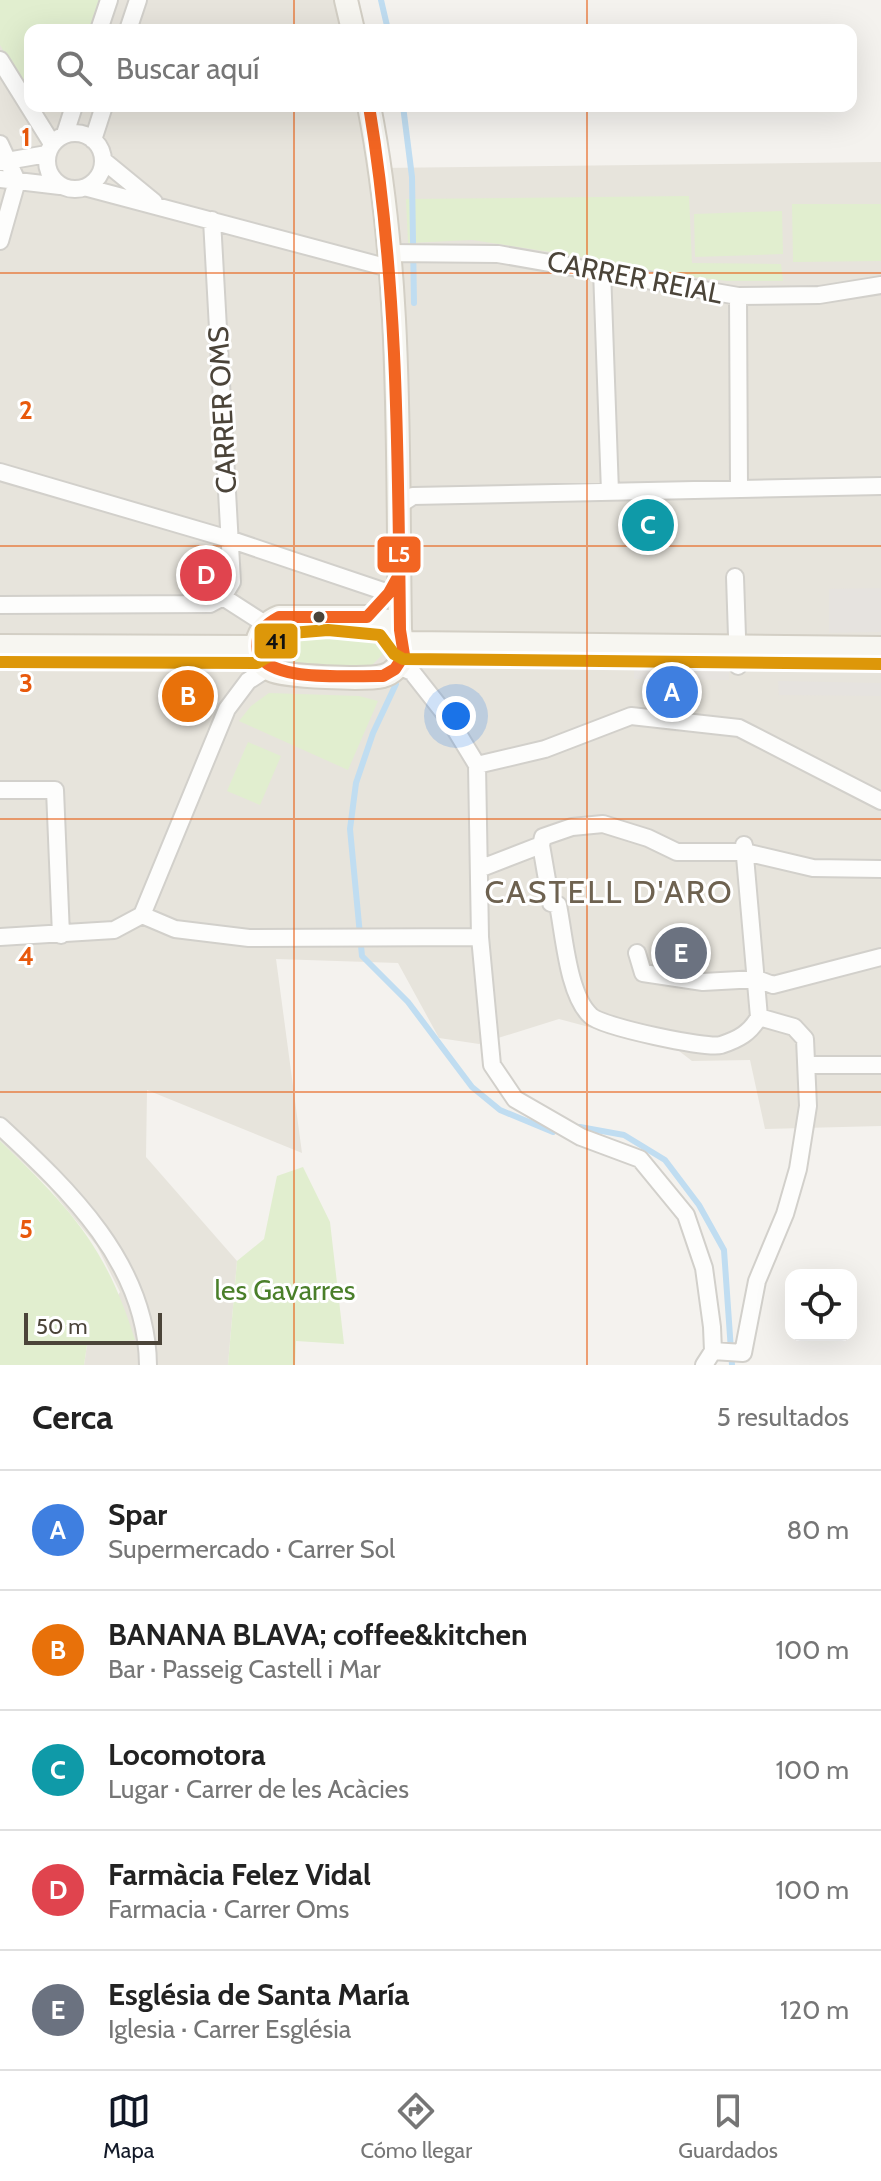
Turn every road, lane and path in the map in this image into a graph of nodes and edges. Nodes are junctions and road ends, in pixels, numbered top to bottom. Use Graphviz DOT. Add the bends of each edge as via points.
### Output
graph roads {
  1 [pos="109,0"];
  2 [pos="138,0"];
  3 [pos="346,0"];
  4 [pos="101,24"];
  5 [pos="130,24"];
  6 [pos="352,24"];
  7 [pos="0,60"];
  8 [pos="24,97"];
  9 [pos="34,112"];
  10 [pos="71,112"];
  11 [pos="102,112"];
  12 [pos="370,112"];
  13 [pos="93,140"];
  14 [pos="54,143"];
  15 [pos="0,144"];
  16 [pos="5,161"];
  17 [pos="104,161"];
  18 [pos="8,180"];
  19 [pos="60,186"];
  20 [pos="88,188"];
  21 [pos="159,205"];
  22 [pos="212,220"];
  23 [pos="0,241"];
  24 [pos="393,258"];
  25 [pos="602,270"];
  26 [pos="881,285"];
  27 [pos="738,296"];
  28 [pos="0,472"];
  29 [pos="881,486"];
  30 [pos="739,488"];
  31 [pos="610,492"];
  32 [pos="398,506"];
  33 [pos="229,539"];
  34 [pos="735,577"];
  35 [pos="394,584"];
  36 [pos="223,597"];
  37 [pos="0,605"];
  38 [pos="367,617"];
  39 [pos="265,624"];
  40 [pos="402,637"];
  41 [pos="0,646"];
  42 [pos="256,647"];
  43 [pos="881,648"];
  44 [pos="737,656"];
  45 [pos="398,666"];
  46 [pos="268,668"];
  47 [pos="739,725"];
  48 [pos="742,746"];
  49 [pos="477,765"];
  50 [pos="0,790"];
  51 [pos="881,801"];
  52 [pos="541,845"];
  53 [pos="744,848"];
  54 [pos="479,869"];
  55 [pos="881,869"];
  56 [pos="142,915"];
  57 [pos="61,935"];
  58 [pos="0,937"];
  59 [pos="480,937"];
  60 [pos="637,953"];
  61 [pos="881,957"];
  62 [pos="757,979"];
  63 [pos="759,1017"];
  64 [pos="807,1065"];
  65 [pos="881,1065"];
  66 [pos="0,1126"];
  67 [pos="712,1356"];
  68 [pos="148,1365"];
  1 -- 4 [label="street"];
  2 -- 5 [label="street"];
  3 -- 6 [label="street"];
  7 -- 8 [label="street"];
  9 -- 14 [label="street"];
  10 -- 14 [label="street"];
  11 -- 13 [label="street"];
  12 -- 24 [label="street"];
  13 -- 14 [label="street" via="79,134"];
  13 -- 17 [label="street"];
  14 -- 16 [label="street"];
  14 -- 19 [label="street" via="48,170"];
  15 -- 16 [label="street"];
  16 -- 18 [label="street"];
  17 -- 20 [label="street" via="100,177"];
  17 -- 21 [label="street, CARRER REIAL"];
  18 -- 19 [label="street"];
  18 -- 23 [label="street"];
  19 -- 20 [label="street"];
  20 -- 21 [label="street, CARRER REIAL"];
  21 -- 22 [label="street, CARRER REIAL"];
  22 -- 24 [label="street, CARRER REIAL"];
  22 -- 33 [label="street, CARRER OMS"];
  24 -- 25 [label="street, CARRER REIAL" via="498,254"];
  24 -- 32 [label="street"];
  25 -- 27 [label="street, CARRER REIAL"];
  25 -- 31 [label="street"];
  26 -- 27 [label="street, CARRER REIAL" via="819,295"];
  27 -- 30 [label="street"];
  28 -- 33 [label="street"];
  29 -- 30 [label="street"];
  30 -- 31 [label="street"];
  31 -- 32 [label="street" via="413,496"];
  32 -- 35 [label="street"];
  33 -- 35 [label="street"];
  33 -- 36 [label="street, CARRER OMS" via="232,582"];
  34 -- 44 [label="street"];
  35 -- 38 [label="street"];
  35 -- 40 [label="street"];
  36 -- 37 [label="street" via="210,604"];
  36 -- 39 [label="street"];
  38 -- 39 [label="street" via="279,617"];
  38 -- 40 [label="street" via="388,621"];
  39 -- 42 [label="street"];
  40 -- 44 [label="street"];
  40 -- 45 [label="street"];
  41 -- 42 [label="street"];
  42 -- 46 [label="street"];
  43 -- 44 [label="street"];
  45 -- 46 [label="street" via="377,677"];
  45 -- 49 [label="street" via="412,672"];
  46 -- 56 [label="street" via="248,681 227,709"];
  47 -- 48 [label="street"];
  47 -- 49 [label="street" via="631,716 545,749"];
  47 -- 51 [label="street"];
  49 -- 54 [label="street"];
  50 -- 57 [label="street" via="55,790"];
  52 -- 53 [label="street" via="543,837 603,824 677,852"];
  52 -- 54 [label="street"];
  52 -- 63 [label="street" via="570,968 581,1004 591,1016 640,1034 718,1046 751,1032"];
  53 -- 55 [label="street" via="813,868"];
  53 -- 62 [label="street"];
  54 -- 59 [label="street"];
  56 -- 57 [label="street" via="114,930"];
  56 -- 59 [label="street" via="175,929 213,935"];
  57 -- 58 [label="street"];
  59 -- 67 [label="street" via="492,1065 515,1099 581,1137 640,1159 686,1215 704,1268"];
  60 -- 62 [label="street" via="643,973 703,982"];
  61 -- 62 [label="street" via="773,985"];
  62 -- 63 [label="street"];
  63 -- 64 [label="street" via="794,1027 805,1039"];
  64 -- 65 [label="street"];
  64 -- 67 [label="street" via="808,1106 798,1169 757,1281 743,1353"];
  66 -- 68 [label="street" via="52,1174 101,1231 126,1272 138,1306"];
}
